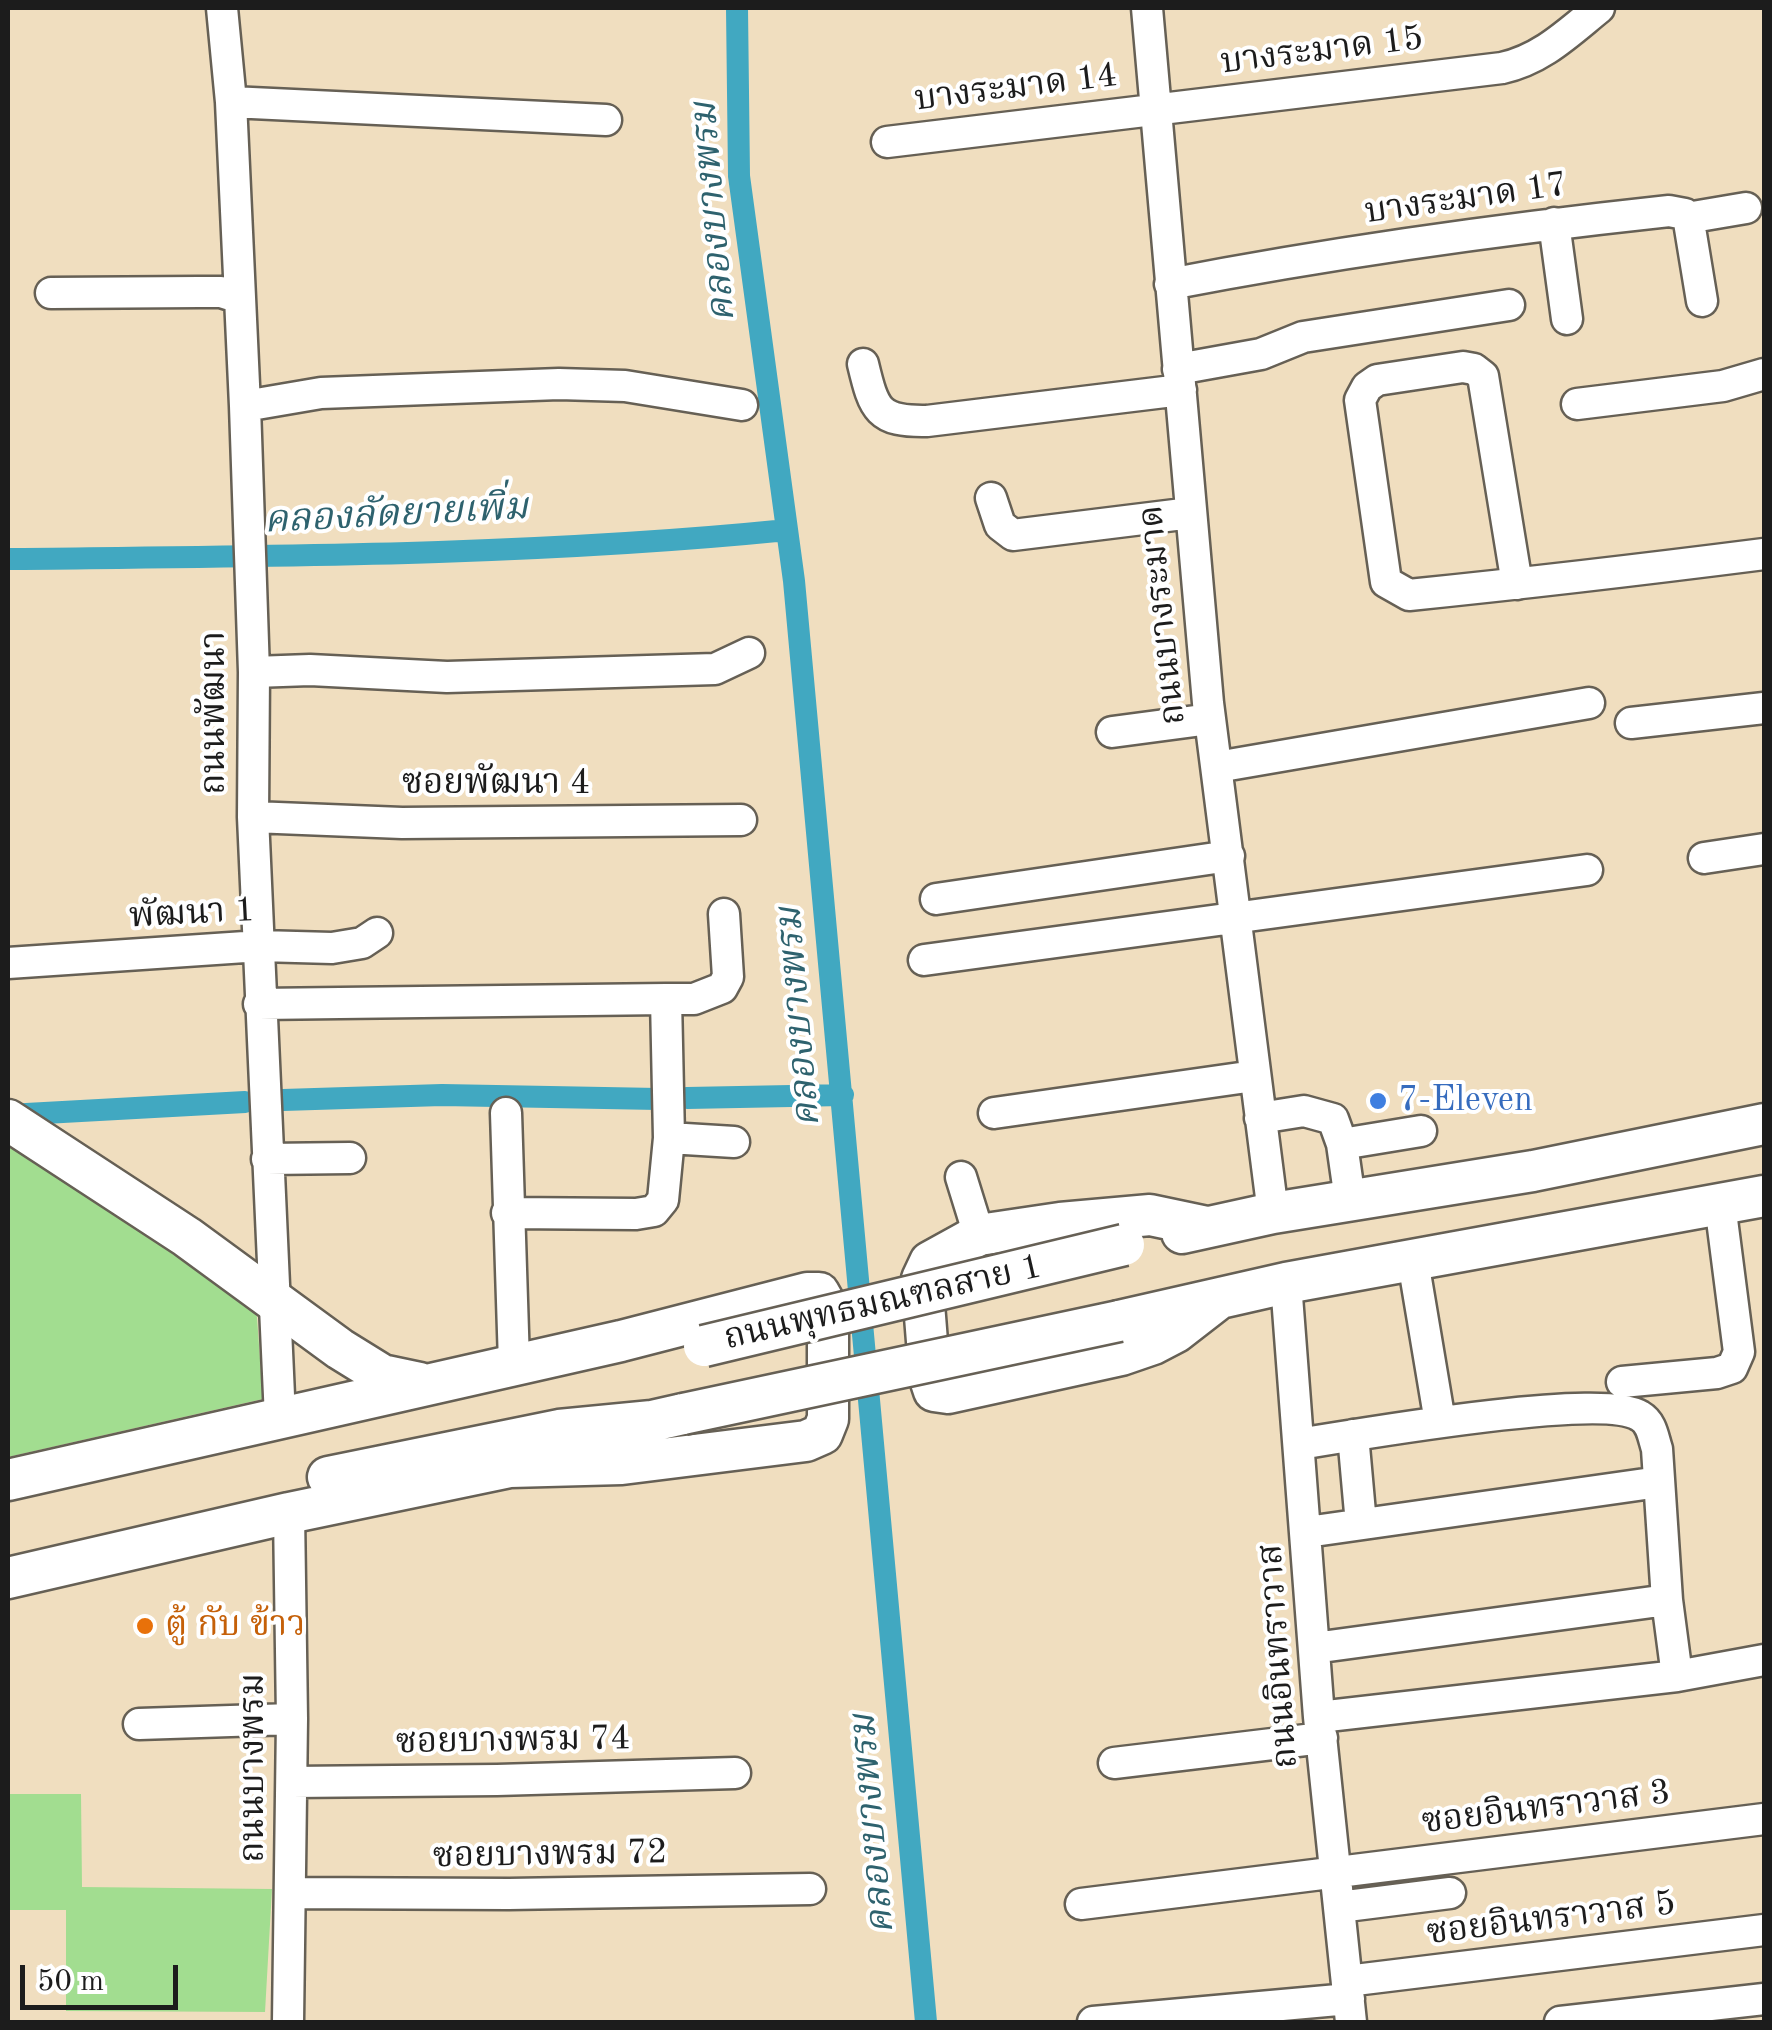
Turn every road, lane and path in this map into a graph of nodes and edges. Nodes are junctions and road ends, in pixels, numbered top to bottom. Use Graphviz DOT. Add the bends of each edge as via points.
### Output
graph roads {
  1 [pos="222,8"];
  2 [pos="1146,8"];
  3 [pos="1599,8"];
  4 [pos="230,102"];
  5 [pos="1155,109"];
  6 [pos="606,120"];
  7 [pos="887,142"];
  8 [pos="1746,208"];
  9 [pos="1687,218"];
  10 [pos="1554,223"];
  11 [pos="1170,284"];
  12 [pos="52,293"];
  13 [pos="240,298"];
  14 [pos="1702,301"];
  15 [pos="1509,304"];
  16 [pos="1567,319"];
  17 [pos="863,364"];
  18 [pos="1764,374"];
  19 [pos="1179,379"];
  20 [pos="1577,404"];
  21 [pos="742,405"];
  22 [pos="244,406"];
  23 [pos="992,498"];
  24 [pos="1191,513"];
  25 [pos="1764,554"];
  26 [pos="1517,584"];
  27 [pos="750,653"];
  28 [pos="254,672"];
  29 [pos="1589,703"];
  30 [pos="1764,708"];
  31 [pos="1210,718"];
  32 [pos="1631,723"];
  33 [pos="1112,732"];
  34 [pos="1217,767"];
  35 [pos="252,816"];
  36 [pos="741,820"];
  37 [pos="1764,849"];
  38 [pos="1229,856"];
  39 [pos="1704,858"];
  40 [pos="1587,870"];
  41 [pos="936,900"];
  42 [pos="724,914"];
  43 [pos="1237,919"];
  44 [pos="377,932"];
  45 [pos="260,946"];
  46 [pos="924,960"];
  47 [pos="8,963"];
  48 [pos="666,1000"];
  49 [pos="259,1004"];
  50 [pos="1254,1076"];
  51 [pos="506,1113"];
  52 [pos="994,1113"];
  53 [pos="1260,1118"];
  54 [pos="8,1120"];
  55 [pos="1764,1124"];
  56 [pos="1421,1131"];
  57 [pos="669,1138"];
  58 [pos="734,1142"];
  59 [pos="1342,1144"];
  60 [pos="350,1158"];
  61 [pos="267,1160"];
  62 [pos="961,1177"];
  63 [pos="1350,1200"];
  64 [pos="1720,1204"];
  65 [pos="1763,1205"];
  66 [pos="507,1213"];
  67 [pos="1273,1213"];
  68 [pos="1207,1228"];
  69 [pos="979,1236"];
  70 [pos="1412,1261"];
  71 [pos="1286,1283"];
  72 [pos="274,1298"];
  73 [pos="1216,1301"];
  74 [pos="495,1368"];
  75 [pos="576,1374"];
  76 [pos="1622,1382"];
  77 [pos="424,1384"];
  78 [pos="280,1418"];
  79 [pos="668,1418"];
  80 [pos="1440,1422"];
  81 [pos="1353,1435"];
  82 [pos="1299,1444"];
  83 [pos="510,1467"];
  84 [pos="8,1480"];
  85 [pos="1659,1482"];
  86 [pos="8,1507"];
  87 [pos="289,1512"];
  88 [pos="1361,1524"];
  89 [pos="1307,1532"];
  90 [pos="8,1551"];
  91 [pos="110,1554"];
  92 [pos="8,1578"];
  93 [pos="8,1600"];
  94 [pos="1667,1600"];
  95 [pos="1314,1648"];
  96 [pos="1764,1660"];
  97 [pos="1677,1676"];
  98 [pos="292,1719"];
  99 [pos="138,1724"];
  100 [pos="1321,1728"];
  101 [pos="1114,1762"];
  102 [pos="735,1773"];
  103 [pos="292,1782"];
  104 [pos="1764,1819"];
  105 [pos="1336,1873"];
  106 [pos="810,1889"];
  107 [pos="291,1893"];
  108 [pos="1450,1893"];
  109 [pos="1081,1904"];
  110 [pos="1339,1907"];
  111 [pos="1764,1930"];
  112 [pos="1764,2000"];
  113 [pos="1349,2001"];
  114 [pos="288,2022"];
  115 [pos="1093,2022"];
  116 [pos="1560,2022"];
  1 -- 4 [label="street, ถนนพัฒนา"];
  2 -- 5 [label="street, ถนนบางระมาด"];
  3 -- 5 [label="street, บางระมาด 15" via="1525,63"];
  4 -- 6 [label="street"];
  4 -- 13 [label="street, ถนนพัฒนา"];
  5 -- 7 [label="street, บางระมาด 14"];
  5 -- 11 [label="street, ถนนบางระมาด"];
  8 -- 9 [label="street, บางระมาด 17"];
  9 -- 10 [label="street, บางระมาด 17" via="1669,210"];
  9 -- 14 [label="street"];
  10 -- 11 [label="street, บางระมาด 17"];
  10 -- 16 [label="street"];
  11 -- 19 [label="street, ถนนบางระมาด"];
  12 -- 13 [label="street" via="210,292"];
  13 -- 22 [label="street, ถนนพัฒนา"];
  15 -- 19 [label="street" via="1303,336"];
  17 -- 19 [label="street" via="879,409 896,422"];
  18 -- 20 [label="street" via="1723,386"];
  19 -- 24 [label="street, ถนนบางระมาด"];
  21 -- 22 [label="street" via="625,386 560,384 320,392"];
  22 -- 28 [label="street, ถนนพัฒนา"];
  23 -- 24 [label="street" via="1000,525 1013,536"];
  24 -- 31 [label="street, ถนนบางระมาด"];
  25 -- 26 [label="street"];
  26 -- 26 [label="street" via="1408,594 1386,582 1360,400 1367,387 1462,367 1482,376"];
  27 -- 28 [label="street" via="715,669 447,677"];
  28 -- 35 [label="street, ถนนพัฒนา"];
  29 -- 34 [label="street"];
  30 -- 32 [label="street"];
  31 -- 33 [label="street"];
  31 -- 34 [label="street, ถนนบางระมาด"];
  34 -- 38 [label="street, ถนนบางระมาด"];
  35 -- 36 [label="street, ซอยพัฒนา 4" via="402,824"];
  35 -- 45 [label="street, ถนนพัฒนา"];
  37 -- 39 [label="street"];
  38 -- 41 [label="street"];
  38 -- 43 [label="street, ถนนบางระมาด"];
  40 -- 43 [label="street"];
  42 -- 48 [label="street" via="728,976 722,988"];
  43 -- 46 [label="street"];
  43 -- 50 [label="street, ถนนบางระมาด"];
  44 -- 45 [label="street, พัฒนา 1" via="362,943 332,948"];
  45 -- 47 [label="street, พัฒนา 1"];
  45 -- 49 [label="street, ถนนพัฒนา"];
  48 -- 49 [label="street"];
  48 -- 57 [label="street"];
  49 -- 61 [label="street, ถนนพัฒนา"];
  50 -- 52 [label="street"];
  50 -- 53 [label="street, ถนนบางระมาด"];
  51 -- 66 [label="street"];
  53 -- 59 [label="street" via="1317,1112 1332,1119"];
  53 -- 67 [label="street, ถนนบางระมาด"];
  54 -- 72 [label="main road"];
  55 -- 63 [label="main road, ถนนพุทธมณฑลสาย 1"];
  56 -- 59 [label="street"];
  57 -- 58 [label="street"];
  57 -- 66 [label="street" via="663,1200 654,1210"];
  59 -- 63 [label="street"];
  60 -- 61 [label="street"];
  61 -- 72 [label="street, ถนนพัฒนา"];
  62 -- 69 [label="street"];
  63 -- 67 [label="main road, ถนนพุทธมณฑลสาย 1"];
  64 -- 65 [label="main road, ถนนพุทธมณฑลสาย 1"];
  64 -- 70 [label="main road, ถนนพุทธมณฑลสาย 1"];
  64 -- 76 [label="street" via="1739,1352 1732,1368"];
  66 -- 74 [label="street"];
  67 -- 68 [label="main road, ถนนพุทธมณฑลสาย 1"];
  68 -- 69 [label="main road" via="1150,1215 1116,1216"];
  68 -- 75 [label="main road, ถนนพุทธมณฑลสาย 1, bridge"];
  69 -- 73 [label="main road" via="930,1262 922,1279 934,1391 1153,1344"];
  70 -- 71 [label="main road, ถนนพุทธมณฑลสาย 1"];
  70 -- 80 [label="street"];
  71 -- 73 [label="main road, ถนนพุทธมณฑลสาย 1"];
  71 -- 82 [label="street, ถนนอินทราวาส"];
  72 -- 77 [label="main road" via="382,1376"];
  72 -- 78 [label="street, ถนนพัฒนา"];
  73 -- 79 [label="main road, ถนนพุทธมณฑลสาย 1, bridge"];
  74 -- 75 [label="main road"];
  74 -- 77 [label="main road"];
  74 -- 83 [label="main road" via="807,1293 819,1293 828,1308 828,1419 822,1434 622,1464"];
  75 -- 86 [label="main road, ถนนพุทธมณฑลสาย 1"];
  77 -- 78 [label="main road"];
  78 -- 84 [label="main road"];
  79 -- 83 [label="main road"];
  79 -- 90 [label="main road, ถนนพุทธมณฑลสาย 1" via="560,1430 405,1460"];
  80 -- 81 [label="street"];
  80 -- 85 [label="street" via="1618,1408 1651,1428"];
  81 -- 82 [label="street"];
  81 -- 88 [label="street"];
  82 -- 89 [label="street, ถนนอินทราวาส"];
  83 -- 87 [label="main road"];
  85 -- 88 [label="street"];
  85 -- 94 [label="street"];
  87 -- 91 [label="main road"];
  87 -- 98 [label="street, ถนนบางพรม"];
  88 -- 89 [label="street"];
  89 -- 95 [label="street, ถนนอินทราวาส"];
  91 -- 92 [label="main road"];
  91 -- 93 [label="main road"];
  94 -- 95 [label="street"];
  94 -- 97 [label="street"];
  95 -- 100 [label="street, ถนนอินทราวาส"];
  96 -- 97 [label="street"];
  97 -- 100 [label="street"];
  98 -- 99 [label="street"];
  98 -- 103 [label="street, ถนนบางพรม"];
  100 -- 101 [label="street"];
  100 -- 105 [label="street, ถนนอินทราวาส"];
  102 -- 103 [label="street, ซอยบางพรม 74"];
  103 -- 107 [label="street, ถนนบางพรม"];
  104 -- 105 [label="street, ซอยอินทราวาส 3"];
  105 -- 109 [label="street, ซอยอินทราวาส 3"];
  105 -- 110 [label="street, ถนนอินทราวาส"];
  106 -- 107 [label="street, ซอยบางพรม 72"];
  107 -- 114 [label="street, ถนนบางพรม"];
  108 -- 110 [label="street"];
  110 -- 113 [label="street, ถนนอินทราวาส"];
  111 -- 113 [label="street, ซอยอินทราวาส 5"];
  112 -- 116 [label="street"];
  113 -- 115 [label="street, ซอยอินทราวาส 5"];
}
